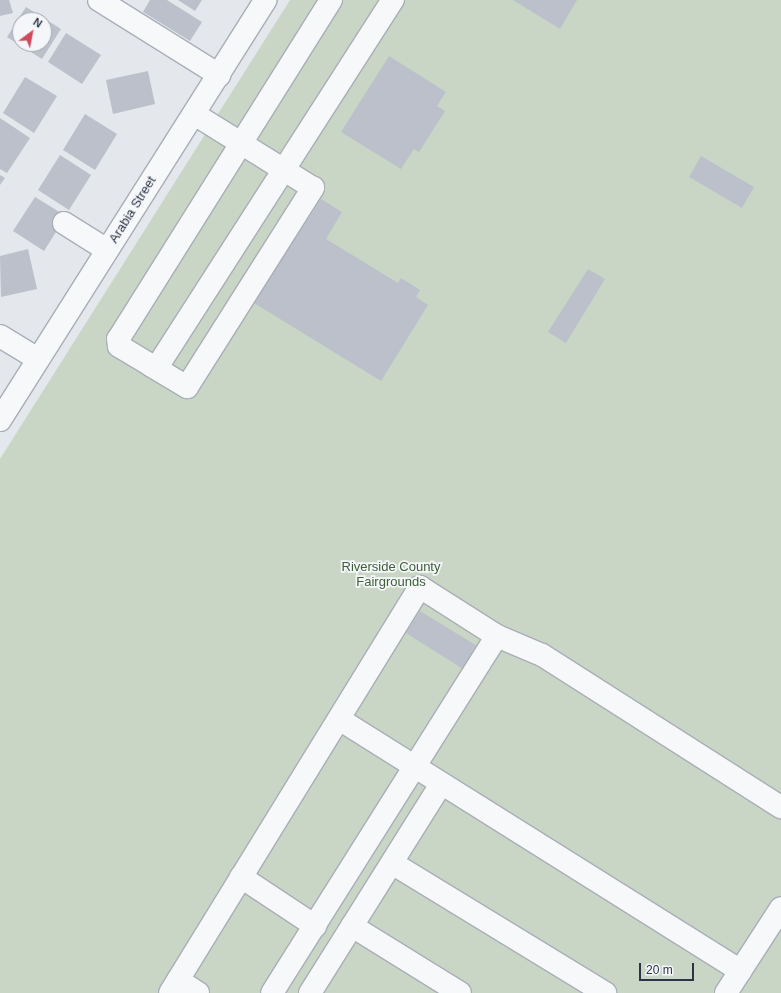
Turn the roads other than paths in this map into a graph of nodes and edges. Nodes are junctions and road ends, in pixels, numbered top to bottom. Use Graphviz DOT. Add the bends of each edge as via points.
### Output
graph roads {
  1 [pos="99,0"];
  2 [pos="266,0"];
  3 [pos="331,0"];
  4 [pos="393,0"];
  5 [pos="219,75"];
  6 [pos="194,114"];
  7 [pos="241,143"];
  8 [pos="284,169"];
  9 [pos="64,223"];
  10 [pos="107,250"];
  11 [pos="0,336"];
  12 [pos="38,359"];
  13 [pos="152,366"];
  14 [pos="0,420"];
  15 [pos="497,636"];
  16 [pos="339,719"];
  17 [pos="414,767"];
  18 [pos="441,784"];
  19 [pos="781,808"];
  20 [pos="392,863"];
  21 [pos="241,877"];
  22 [pos="781,908"];
  23 [pos="315,926"];
  24 [pos="352,926"];
  25 [pos="741,971"];
  26 [pos="174,987"];
  27 [pos="198,993"];
  28 [pos="272,993"];
  29 [pos="310,993"];
  30 [pos="460,993"];
  31 [pos="604,993"];
  32 [pos="726,993"];
  1 -- 5 [label="street"];
  2 -- 5 [label="street, Arabia Street"];
  3 -- 7 [label="street"];
  4 -- 8 [label="street"];
  5 -- 6 [label="street, Arabia Street"];
  6 -- 7 [label="street"];
  6 -- 10 [label="street, Arabia Street"];
  7 -- 8 [label="street"];
  7 -- 13 [label="street" via="118,339 119,346"];
  8 -- 13 [label="street" via="159,364"];
  8 -- 13 [label="street" via="313,188 187,387"];
  9 -- 10 [label="street"];
  10 -- 12 [label="street, Arabia Street"];
  11 -- 12 [label="street"];
  12 -- 14 [label="street, Arabia Street"];
  15 -- 16 [label="street" via="420,587"];
  15 -- 17 [label="street"];
  15 -- 19 [label="street" via="542,655"];
  16 -- 17 [label="street"];
  16 -- 21 [label="street"];
  17 -- 18 [label="street"];
  17 -- 23 [label="street"];
  18 -- 20 [label="street"];
  18 -- 25 [label="street"];
  20 -- 24 [label="street"];
  20 -- 31 [label="street"];
  21 -- 23 [label="street"];
  21 -- 26 [label="street"];
  22 -- 25 [label="street"];
  23 -- 28 [label="street"];
  24 -- 29 [label="street"];
  24 -- 30 [label="street"];
  25 -- 32 [label="street"];
  26 -- 27 [label="street"];
}
